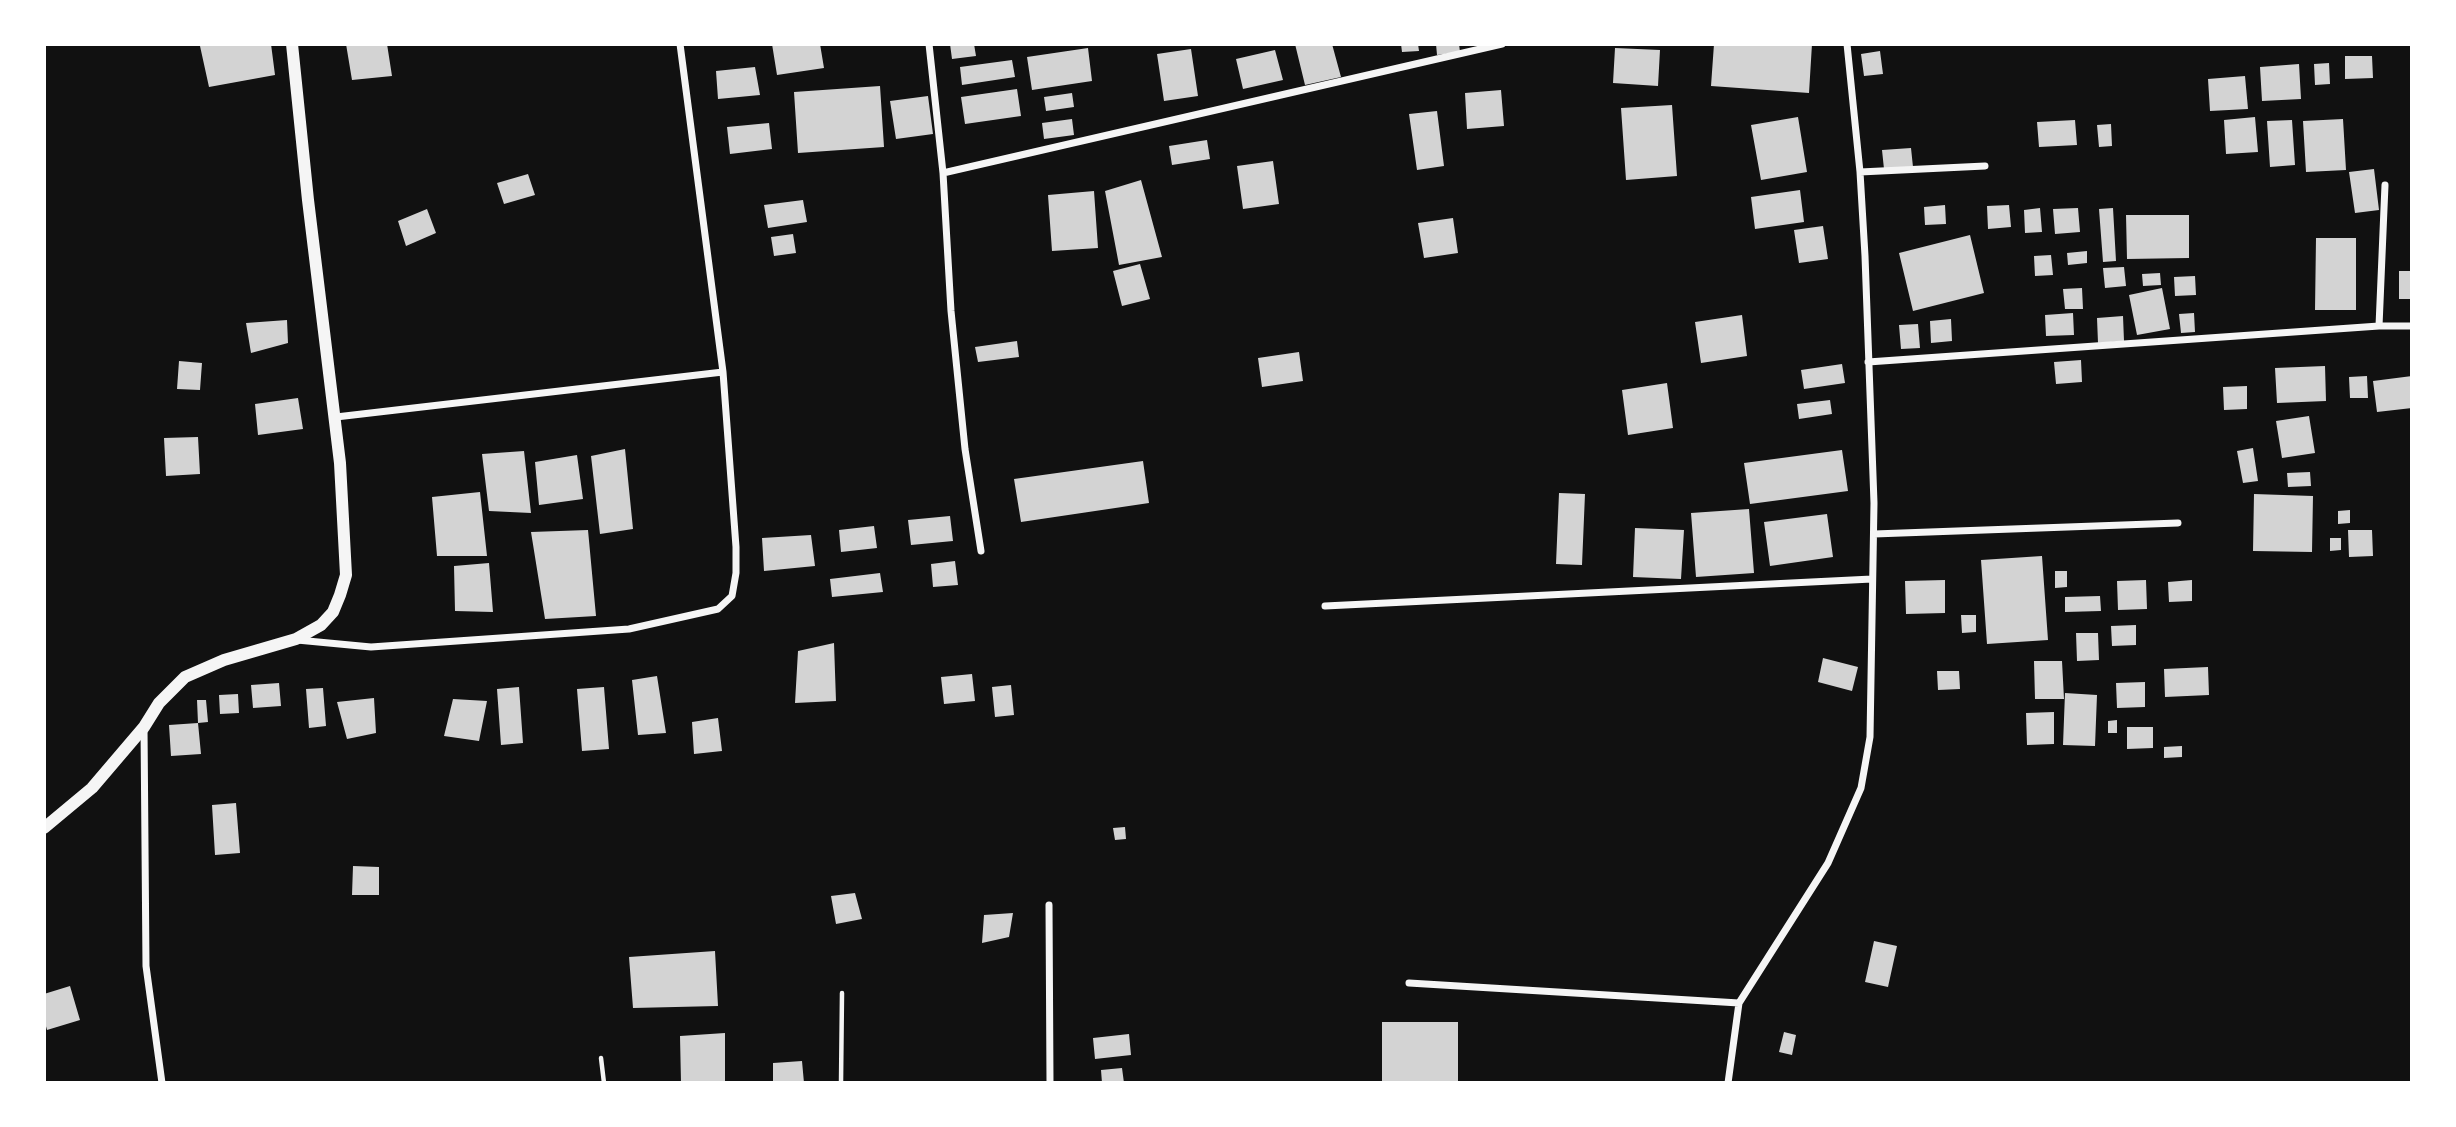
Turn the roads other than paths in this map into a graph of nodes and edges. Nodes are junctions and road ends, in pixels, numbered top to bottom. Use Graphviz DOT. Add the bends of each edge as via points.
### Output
graph roads {
  1 [pos="292,44"];
  2 [pos="680,44"];
  3 [pos="929,44"];
  4 [pos="1502,44"];
  5 [pos="1847,44"];
  6 [pos="1985,166"];
  7 [pos="1860,172"];
  8 [pos="943,173"];
  9 [pos="2385,185"];
  10 [pos="2379,326"];
  11 [pos="2412,326"];
  12 [pos="1868,362"];
  13 [pos="723,372"];
  14 [pos="336,417"];
  15 [pos="2178,523"];
  16 [pos="1874,534"];
  17 [pos="981,551"];
  18 [pos="1872,579"];
  19 [pos="1325,606"];
  20 [pos="296,639"];
  21 [pos="144,727"];
  22 [pos="44,828"];
  23 [pos="1049,905"];
  24 [pos="1409,984"];
  25 [pos="1739,1003"];
  26 [pos="162,1083"];
  27 [pos="1050,1083"];
  28 [pos="1728,1083"];
  1 -- 14 [label="street"];
  2 -- 13 [label="street"];
  3 -- 8 [label="street"];
  4 -- 8 [label="street"];
  5 -- 7 [label="street"];
  6 -- 7 [label="street"];
  7 -- 12 [label="street"];
  8 -- 17 [label="street" via="951,311"];
  9 -- 10 [label="street"];
  10 -- 11 [label="street"];
  10 -- 12 [label="street"];
  12 -- 16 [label="street"];
  13 -- 14 [label="street"];
  13 -- 20 [label="street" via="736,573 732,596 718,609 629,629 371,647"];
  14 -- 20 [label="street" via="346,575 333,611 321,625"];
  15 -- 16 [label="street"];
  16 -- 18 [label="street"];
  18 -- 19 [label="street"];
  18 -- 25 [label="street" via="1870,737 1861,789 1828,863"];
  20 -- 21 [label="street" via="185,677"];
  21 -- 22 [label="street" via="92,788"];
  21 -- 26 [label="street" via="146,966"];
  23 -- 27 [label="street"];
  24 -- 25 [label="street"];
  25 -- 28 [label="street"];
}
